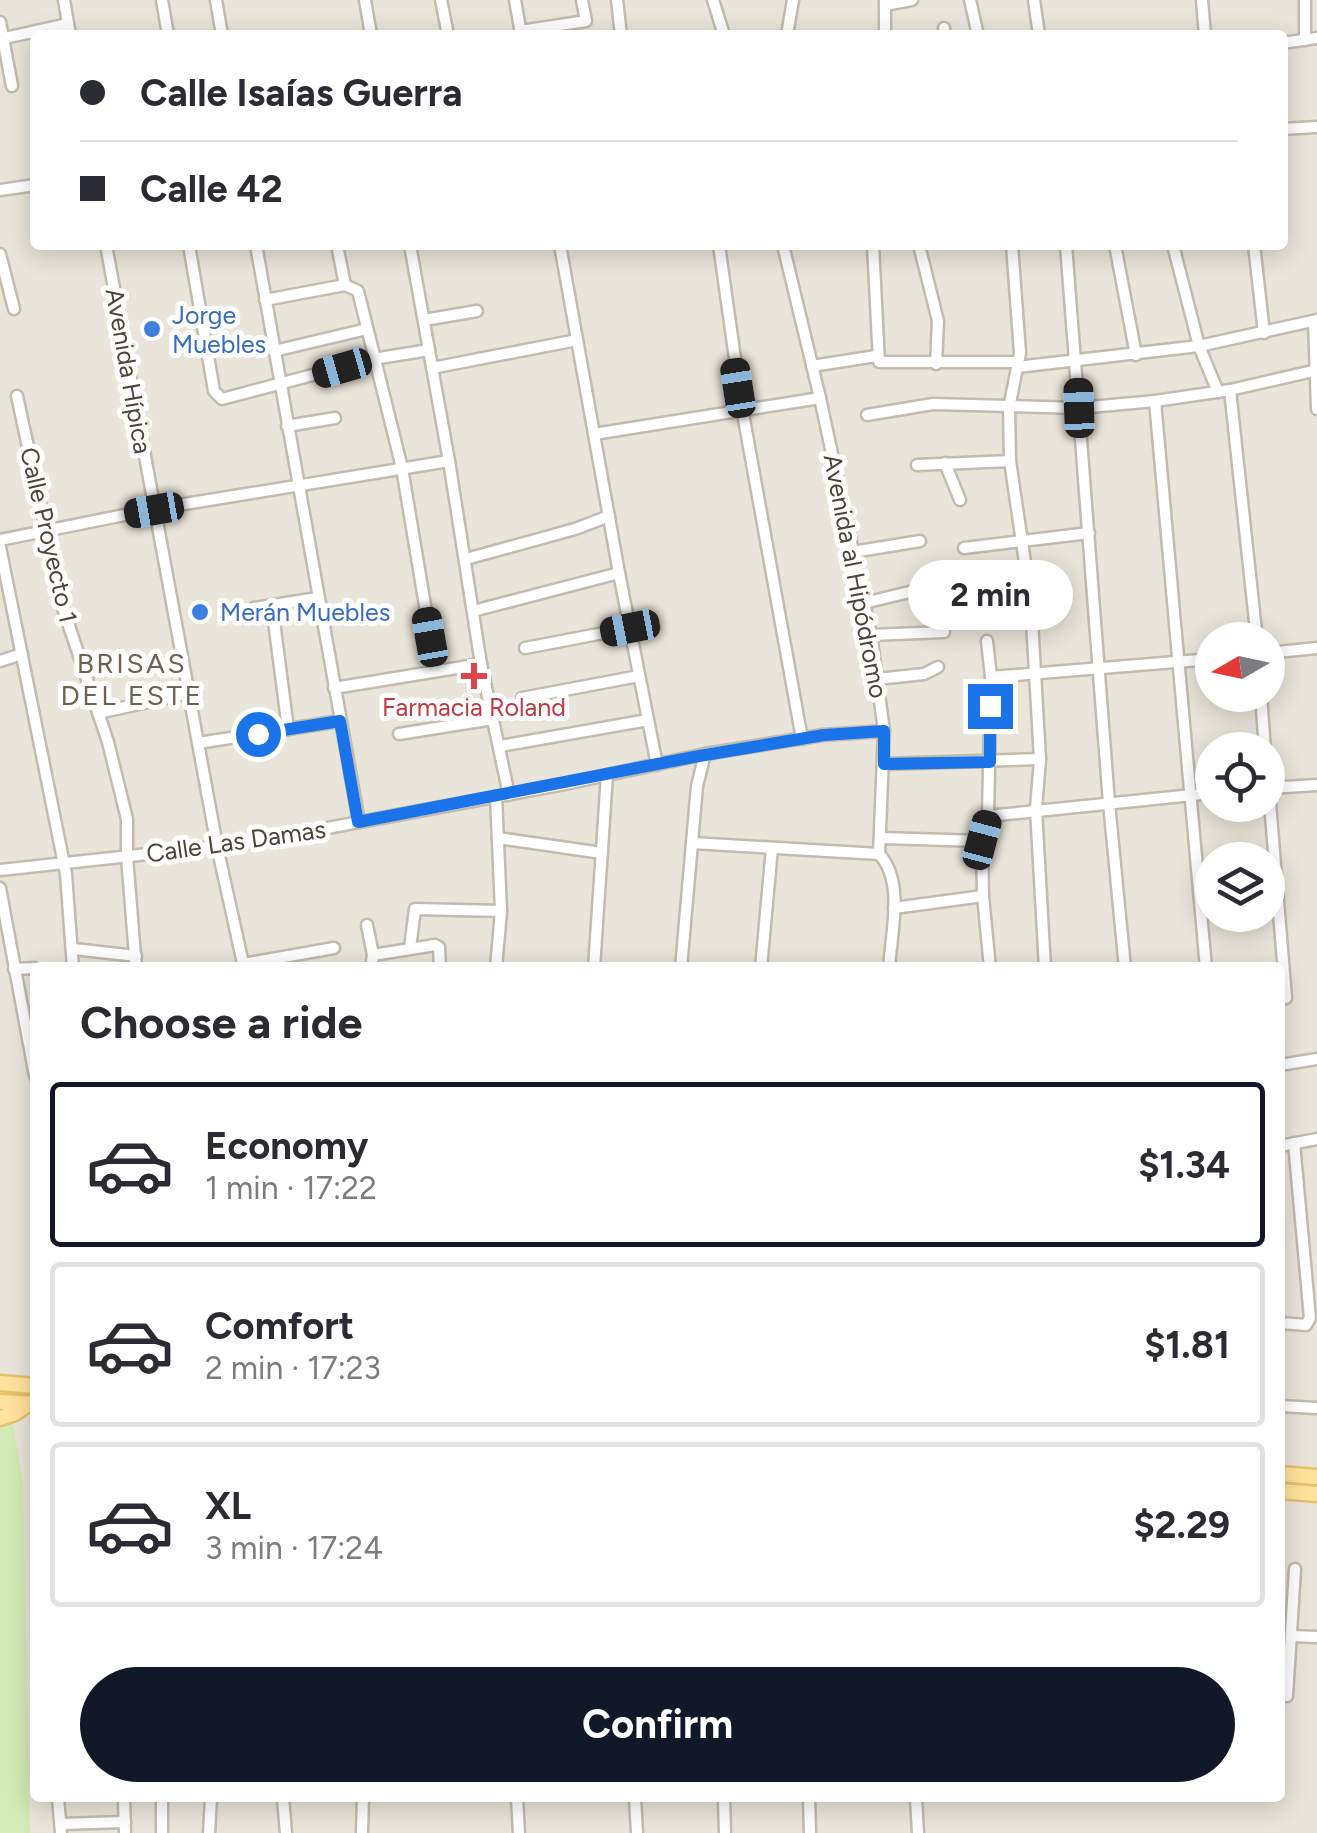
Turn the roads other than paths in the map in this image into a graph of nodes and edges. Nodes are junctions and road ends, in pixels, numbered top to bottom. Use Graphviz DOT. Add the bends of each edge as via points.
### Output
graph roads {
  1 [pos="64,0"];
  2 [pos="162,0"];
  3 [pos="216,0"];
  4 [pos="365,0"];
  5 [pos="442,0"];
  6 [pos="515,0"];
  7 [pos="582,0"];
  8 [pos="616,0"];
  9 [pos="713,0"];
  10 [pos="793,0"];
  11 [pos="912,0"];
  12 [pos="970,0"];
  13 [pos="1034,0"];
  14 [pos="1202,0"];
  15 [pos="1305,0"];
  16 [pos="885,2"];
  17 [pos="0,22"];
  18 [pos="69,29"];
  19 [pos="167,30"];
  20 [pos="221,30"];
  21 [pos="370,30"];
  22 [pos="447,30"];
  23 [pos="520,30"];
  24 [pos="537,30"];
  25 [pos="620,30"];
  26 [pos="722,30"];
  27 [pos="788,30"];
  28 [pos="885,30"];
  29 [pos="977,30"];
  30 [pos="1038,30"];
  31 [pos="1205,30"];
  32 [pos="30,34"];
  33 [pos="2,38"];
  34 [pos="1311,39"];
  35 [pos="12,86"];
  36 [pos="1317,128"];
  37 [pos="1288,130"];
  38 [pos="30,186"];
  39 [pos="0,190"];
  40 [pos="107,250"];
  41 [pos="191,250"];
  42 [pos="257,250"];
  43 [pos="338,250"];
  44 [pos="411,250"];
  45 [pos="561,250"];
  46 [pos="721,250"];
  47 [pos="784,250"];
  48 [pos="874,250"];
  49 [pos="920,250"];
  50 [pos="1012,250"];
  51 [pos="1066,250"];
  52 [pos="1116,250"];
  53 [pos="1174,250"];
  54 [pos="1255,250"];
  55 [pos="0,254"];
  56 [pos="344,285"];
  57 [pos="265,300"];
  58 [pos="14,309"];
  59 [pos="477,311"];
  60 [pos="424,320"];
  61 [pos="1316,320"];
  62 [pos="367,329"];
  63 [pos="1264,333"];
  64 [pos="577,340"];
  65 [pos="1199,346"];
  66 [pos="429,350"];
  67 [pos="274,351"];
  68 [pos="1136,355"];
  69 [pos="373,359"];
  70 [pos="877,359"];
  71 [pos="1077,362"];
  72 [pos="936,364"];
  73 [pos="1017,365"];
  74 [pos="812,366"];
  75 [pos="432,368"];
  76 [pos="1315,371"];
  77 [pos="280,386"];
  78 [pos="1224,391"];
  79 [pos="17,396"];
  80 [pos="820,398"];
  81 [pos="1155,401"];
  82 [pos="742,408"];
  83 [pos="1010,408"];
  84 [pos="1079,408"];
  85 [pos="1317,408"];
  86 [pos="867,414"];
  87 [pos="335,418"];
  88 [pos="287,426"];
  89 [pos="594,434"];
  90 [pos="450,461"];
  91 [pos="1010,461"];
  92 [pos="944,463"];
  93 [pos="917,465"];
  94 [pos="402,468"];
  95 [pos="297,485"];
  96 [pos="960,500"];
  97 [pos="154,510"];
  98 [pos="609,516"];
  99 [pos="46,530"];
  100 [pos="1089,534"];
  101 [pos="1023,540"];
  102 [pos="920,541"];
  103 [pos="0,544"];
  104 [pos="964,548"];
  105 [pos="854,552"];
  106 [pos="466,559"];
  107 [pos="619,573"];
  108 [pos="926,588"];
  109 [pos="318,598"];
  110 [pos="864,603"];
  111 [pos="1031,604"];
  112 [pos="272,606"];
  113 [pos="964,607"];
  114 [pos="254,608"];
  115 [pos="473,611"];
  116 [pos="1254,622"];
  117 [pos="630,628"];
  118 [pos="944,632"];
  119 [pos="871,634"];
  120 [pos="987,641"];
  121 [pos="525,648"];
  122 [pos="1317,648"];
  123 [pos="1285,652"];
  124 [pos="22,654"];
  125 [pos="0,660"];
  126 [pos="1195,661"];
  127 [pos="1180,662"];
  128 [pos="481,664"];
  129 [pos="938,667"];
  130 [pos="1100,669"];
  131 [pos="436,671"];
  132 [pos="1034,673"];
  133 [pos="639,676"];
  134 [pos="991,677"];
  135 [pos="877,679"];
  136 [pos="334,688"];
  137 [pos="189,692"];
  138 [pos="522,698"];
  139 [pos="98,713"];
  140 [pos="493,719"];
  141 [pos="648,720"];
  142 [pos="340,721"];
  143 [pos="288,729"];
  144 [pos="884,731"];
  145 [pos="399,734"];
  146 [pos="802,739"];
  147 [pos="198,743"];
  148 [pos="500,746"];
  149 [pos="705,754"];
  150 [pos="1040,759"];
  151 [pos="990,762"];
  152 [pos="657,764"];
  153 [pos="884,764"];
  154 [pos="607,776"];
  155 [pos="1317,785"];
  156 [pos="1285,787"];
  157 [pos="1195,794"];
  158 [pos="509,795"];
  159 [pos="1189,795"];
  160 [pos="496,797"];
  161 [pos="1109,803"];
  162 [pos="1036,809"];
  163 [pos="988,816"];
  164 [pos="358,822"];
  165 [pos="1271,822"];
  166 [pos="498,838"];
  167 [pos="880,838"];
  168 [pos="982,840"];
  169 [pos="692,842"];
  170 [pos="217,846"];
  171 [pos="772,848"];
  172 [pos="602,852"];
  173 [pos="879,854"];
  174 [pos="126,857"];
  175 [pos="63,864"];
  176 [pos="0,870"];
  177 [pos="0,888"];
  178 [pos="983,896"];
  179 [pos="894,908"];
  180 [pos="501,911"];
  181 [pos="367,925"];
  182 [pos="334,948"];
  183 [pos="410,948"];
  184 [pos="74,949"];
  185 [pos="373,955"];
  186 [pos="73,962"];
  187 [pos="136,962"];
  188 [pos="243,962"];
  189 [pos="264,962"];
  190 [pos="372,962"];
  191 [pos="439,962"];
  192 [pos="497,962"];
  193 [pos="594,962"];
  194 [pos="682,962"];
  195 [pos="762,962"];
  196 [pos="890,962"];
  197 [pos="989,962"];
  198 [pos="1045,962"];
  199 [pos="1124,962"];
  200 [pos="1205,962"];
  201 [pos="1283,962"];
  202 [pos="30,968"];
  203 [pos="14,969"];
  204 [pos="1285,986"];
  205 [pos="1286,998"];
  206 [pos="30,1051"];
  207 [pos="1317,1059"];
  208 [pos="1285,1064"];
  209 [pos="1317,1139"];
  210 [pos="1294,1143"];
  211 [pos="1285,1145"];
  212 [pos="1285,1323"];
  213 [pos="0,1383"];
  214 [pos="30,1386"];
  215 [pos="0,1402"];
  216 [pos="30,1404"];
  217 [pos="30,1405"];
  218 [pos="1285,1406"];
  219 [pos="1317,1408"];
  220 [pos="0,1418"];
  221 [pos="1285,1474"];
  222 [pos="1317,1476"];
  223 [pos="1285,1492"];
  224 [pos="1317,1494"];
  225 [pos="1295,1569"];
  226 [pos="1291,1636"];
  227 [pos="1317,1638"];
  228 [pos="1287,1696"];
  229 [pos="58,1802"];
  230 [pos="124,1802"];
  231 [pos="162,1802"];
  232 [pos="211,1802"];
  233 [pos="283,1802"];
  234 [pos="363,1802"];
  235 [pos="518,1802"];
  236 [pos="635,1802"];
  237 [pos="724,1802"];
  238 [pos="809,1802"];
  239 [pos="916,1802"];
  240 [pos="125,1827"];
  241 [pos="61,1829"];
  242 [pos="162,1833"];
  243 [pos="209,1833"];
  244 [pos="286,1833"];
  245 [pos="362,1833"];
  246 [pos="518,1833"];
  247 [pos="637,1833"];
  248 [pos="725,1833"];
  249 [pos="810,1833"];
  250 [pos="918,1833"];
  1 -- 18 [label="street"];
  2 -- 19 [label="street"];
  3 -- 20 [label="street"];
  4 -- 21 [label="street"];
  5 -- 22 [label="street"];
  6 -- 23 [label="street"];
  7 -- 24 [label="street" via="586,21"];
  8 -- 25 [label="street"];
  9 -- 26 [label="street"];
  10 -- 27 [label="street"];
  11 -- 16 [label="street"];
  12 -- 29 [label="street"];
  13 -- 30 [label="street"];
  14 -- 31 [label="street"];
  15 -- 34 [label="street"];
  16 -- 28 [label="street"];
  17 -- 33 [label="street"];
  32 -- 33 [label="street"];
  33 -- 35 [label="street"];
  36 -- 37 [label="street"];
  38 -- 39 [label="street"];
  40 -- 97 [label="street, Avenida Hípica"];
  41 -- 77 [label="street" via="217,396"];
  42 -- 57 [label="street"];
  43 -- 56 [label="street"];
  44 -- 60 [label="street"];
  45 -- 64 [label="street"];
  46 -- 82 [label="street"];
  47 -- 74 [label="street, Avenida al Hipódromo"];
  48 -- 70 [label="street"];
  49 -- 72 [label="street" via="938,322"];
  50 -- 73 [label="street"];
  51 -- 71 [label="street"];
  52 -- 68 [label="street"];
  53 -- 65 [label="street"];
  54 -- 63 [label="street"];
  55 -- 58 [label="street"];
  56 -- 57 [label="street"];
  56 -- 62 [label="street" via="358,291"];
  57 -- 67 [label="street"];
  59 -- 60 [label="street"];
  60 -- 66 [label="street"];
  61 -- 63 [label="street"];
  61 -- 76 [label="street"];
  62 -- 67 [label="street"];
  62 -- 69 [label="street"];
  63 -- 65 [label="street"];
  64 -- 75 [label="street"];
  64 -- 89 [label="street"];
  65 -- 68 [label="street"];
  65 -- 78 [label="street"];
  66 -- 69 [label="street"];
  66 -- 75 [label="street"];
  67 -- 77 [label="street"];
  68 -- 71 [label="street"];
  69 -- 77 [label="street"];
  69 -- 94 [label="street"];
  70 -- 72 [label="street"];
  70 -- 74 [label="street"];
  71 -- 73 [label="street"];
  71 -- 84 [label="street"];
  72 -- 73 [label="street"];
  73 -- 83 [label="street"];
  74 -- 80 [label="street, Avenida al Hipódromo"];
  75 -- 90 [label="street"];
  76 -- 78 [label="street"];
  76 -- 85 [label="street"];
  77 -- 88 [label="street"];
  78 -- 81 [label="street"];
  78 -- 116 [label="street"];
  79 -- 99 [label="street, Calle Proyecto 1"];
  80 -- 82 [label="street"];
  80 -- 105 [label="street, Avenida al Hipódromo"];
  81 -- 84 [label="street"];
  81 -- 127 [label="street"];
  82 -- 89 [label="street"];
  82 -- 146 [label="street"];
  83 -- 84 [label="street"];
  83 -- 86 [label="street" via="933,404"];
  83 -- 91 [label="street"];
  84 -- 100 [label="street"];
  87 -- 88 [label="street"];
  88 -- 95 [label="street"];
  89 -- 98 [label="street"];
  90 -- 94 [label="street"];
  90 -- 106 [label="street"];
  91 -- 92 [label="street"];
  91 -- 101 [label="street"];
  92 -- 93 [label="street"];
  92 -- 96 [label="street"];
  94 -- 95 [label="street"];
  94 -- 131 [label="street"];
  95 -- 97 [label="street"];
  95 -- 109 [label="street"];
  97 -- 99 [label="street"];
  97 -- 137 [label="street, Avenida Hípica"];
  98 -- 106 [label="street"];
  98 -- 107 [label="street"];
  99 -- 103 [label="street"];
  99 -- 139 [label="street, Calle Proyecto 1"];
  100 -- 101 [label="street"];
  100 -- 130 [label="street"];
  101 -- 104 [label="street"];
  101 -- 111 [label="street"];
  102 -- 105 [label="street"];
  103 -- 124 [label="street"];
  105 -- 110 [label="street, Avenida al Hipódromo"];
  106 -- 115 [label="street"];
  107 -- 115 [label="street"];
  107 -- 117 [label="street"];
  108 -- 110 [label="street"];
  109 -- 112 [label="street"];
  109 -- 136 [label="street"];
  110 -- 119 [label="street, Avenida al Hipódromo"];
  111 -- 113 [label="street"];
  111 -- 132 [label="street"];
  112 -- 114 [label="street"];
  112 -- 143 [label="street"];
  115 -- 128 [label="street"];
  117 -- 121 [label="street"];
  117 -- 133 [label="street"];
  118 -- 119 [label="street"];
  119 -- 135 [label="street, Avenida al Hipódromo"];
  120 -- 134 [label="street"];
  122 -- 123 [label="street"];
  124 -- 125 [label="street"];
  124 -- 175 [label="street"];
  126 -- 127 [label="street"];
  127 -- 130 [label="street"];
  127 -- 159 [label="street"];
  128 -- 131 [label="street"];
  128 -- 140 [label="street"];
  129 -- 135 [label="street"];
  130 -- 132 [label="street"];
  130 -- 161 [label="street"];
  131 -- 136 [label="street"];
  132 -- 134 [label="street"];
  132 -- 150 [label="street"];
  133 -- 138 [label="street"];
  133 -- 141 [label="street"];
  134 -- 151 [label="street"];
  135 -- 144 [label="street, Avenida al Hipódromo"];
  136 -- 142 [label="street"];
  137 -- 139 [label="street"];
  137 -- 147 [label="street, Avenida Hípica"];
  139 -- 174 [label="street, Calle Proyecto 1" via="127,819"];
  140 -- 145 [label="street"];
  140 -- 148 [label="street"];
  141 -- 148 [label="street"];
  141 -- 152 [label="street"];
  142 -- 143 [label="street"];
  142 -- 164 [label="street"];
  143 -- 147 [label="street"];
  144 -- 146 [label="street, Calle Las Damas"];
  144 -- 153 [label="street, Avenida al Hipódromo"];
  146 -- 149 [label="street, Calle Las Damas"];
  147 -- 170 [label="street, Avenida Hípica"];
  148 -- 158 [label="street"];
  149 -- 152 [label="street, Calle Las Damas"];
  149 -- 169 [label="street"];
  150 -- 151 [label="street"];
  150 -- 162 [label="street"];
  151 -- 153 [label="street"];
  151 -- 163 [label="street"];
  152 -- 154 [label="street, Calle Las Damas"];
  153 -- 167 [label="street, Avenida al Hipódromo"];
  154 -- 158 [label="street, Calle Las Damas"];
  154 -- 172 [label="street"];
  155 -- 156 [label="street"];
  157 -- 159 [label="street"];
  158 -- 160 [label="street, Calle Las Damas"];
  159 -- 161 [label="street"];
  159 -- 200 [label="street"];
  160 -- 164 [label="street, Calle Las Damas"];
  160 -- 166 [label="street"];
  161 -- 162 [label="street"];
  161 -- 199 [label="street"];
  162 -- 163 [label="street"];
  162 -- 198 [label="street"];
  163 -- 168 [label="street"];
  164 -- 170 [label="street, Calle Las Damas"];
  165 -- 201 [label="street"];
  166 -- 172 [label="street"];
  166 -- 180 [label="street"];
  167 -- 168 [label="street"];
  167 -- 173 [label="street, Avenida al Hipódromo"];
  168 -- 178 [label="street"];
  169 -- 171 [label="street"];
  169 -- 194 [label="street"];
  170 -- 174 [label="street, Calle Las Damas"];
  170 -- 188 [label="street, Avenida Hípica"];
  171 -- 173 [label="street"];
  171 -- 195 [label="street"];
  172 -- 193 [label="street"];
  173 -- 179 [label="street, Avenida al Hipódromo" via="892,874"];
  174 -- 175 [label="street, Calle Las Damas"];
  174 -- 187 [label="street, Calle Proyecto 1"];
  175 -- 176 [label="street, Calle Las Damas"];
  175 -- 184 [label="street"];
  177 -- 203 [label="street"];
  178 -- 179 [label="street"];
  178 -- 197 [label="street"];
  179 -- 196 [label="street, Avenida al Hipódromo"];
  180 -- 183 [label="street" via="415,908"];
  180 -- 192 [label="street"];
  181 -- 185 [label="street"];
  182 -- 189 [label="street"];
  183 -- 185 [label="street"];
  183 -- 191 [label="street" via="437,946"];
  184 -- 186 [label="street"];
  184 -- 187 [label="street"];
  185 -- 190 [label="street"];
  202 -- 203 [label="street"];
  203 -- 206 [label="street"];
  204 -- 205 [label="street"];
  207 -- 208 [label="street"];
  209 -- 210 [label="street"];
  210 -- 211 [label="street"];
  210 -- 212 [label="street" via="1310,1318 1306,1324"];
  213 -- 214 [label="main road"];
  215 -- 216 [label="main road"];
  217 -- 220 [label="main road"];
  218 -- 219 [label="street"];
  221 -- 222 [label="main road"];
  223 -- 224 [label="main road"];
  225 -- 226 [label="street"];
  226 -- 227 [label="street"];
  226 -- 228 [label="street"];
  229 -- 241 [label="street"];
  230 -- 240 [label="street"];
  231 -- 242 [label="street"];
  232 -- 243 [label="street"];
  233 -- 244 [label="street"];
  234 -- 245 [label="street"];
  235 -- 246 [label="street"];
  236 -- 247 [label="street"];
  237 -- 248 [label="street"];
  238 -- 249 [label="street"];
  239 -- 250 [label="street"];
  240 -- 241 [label="street"];
}
